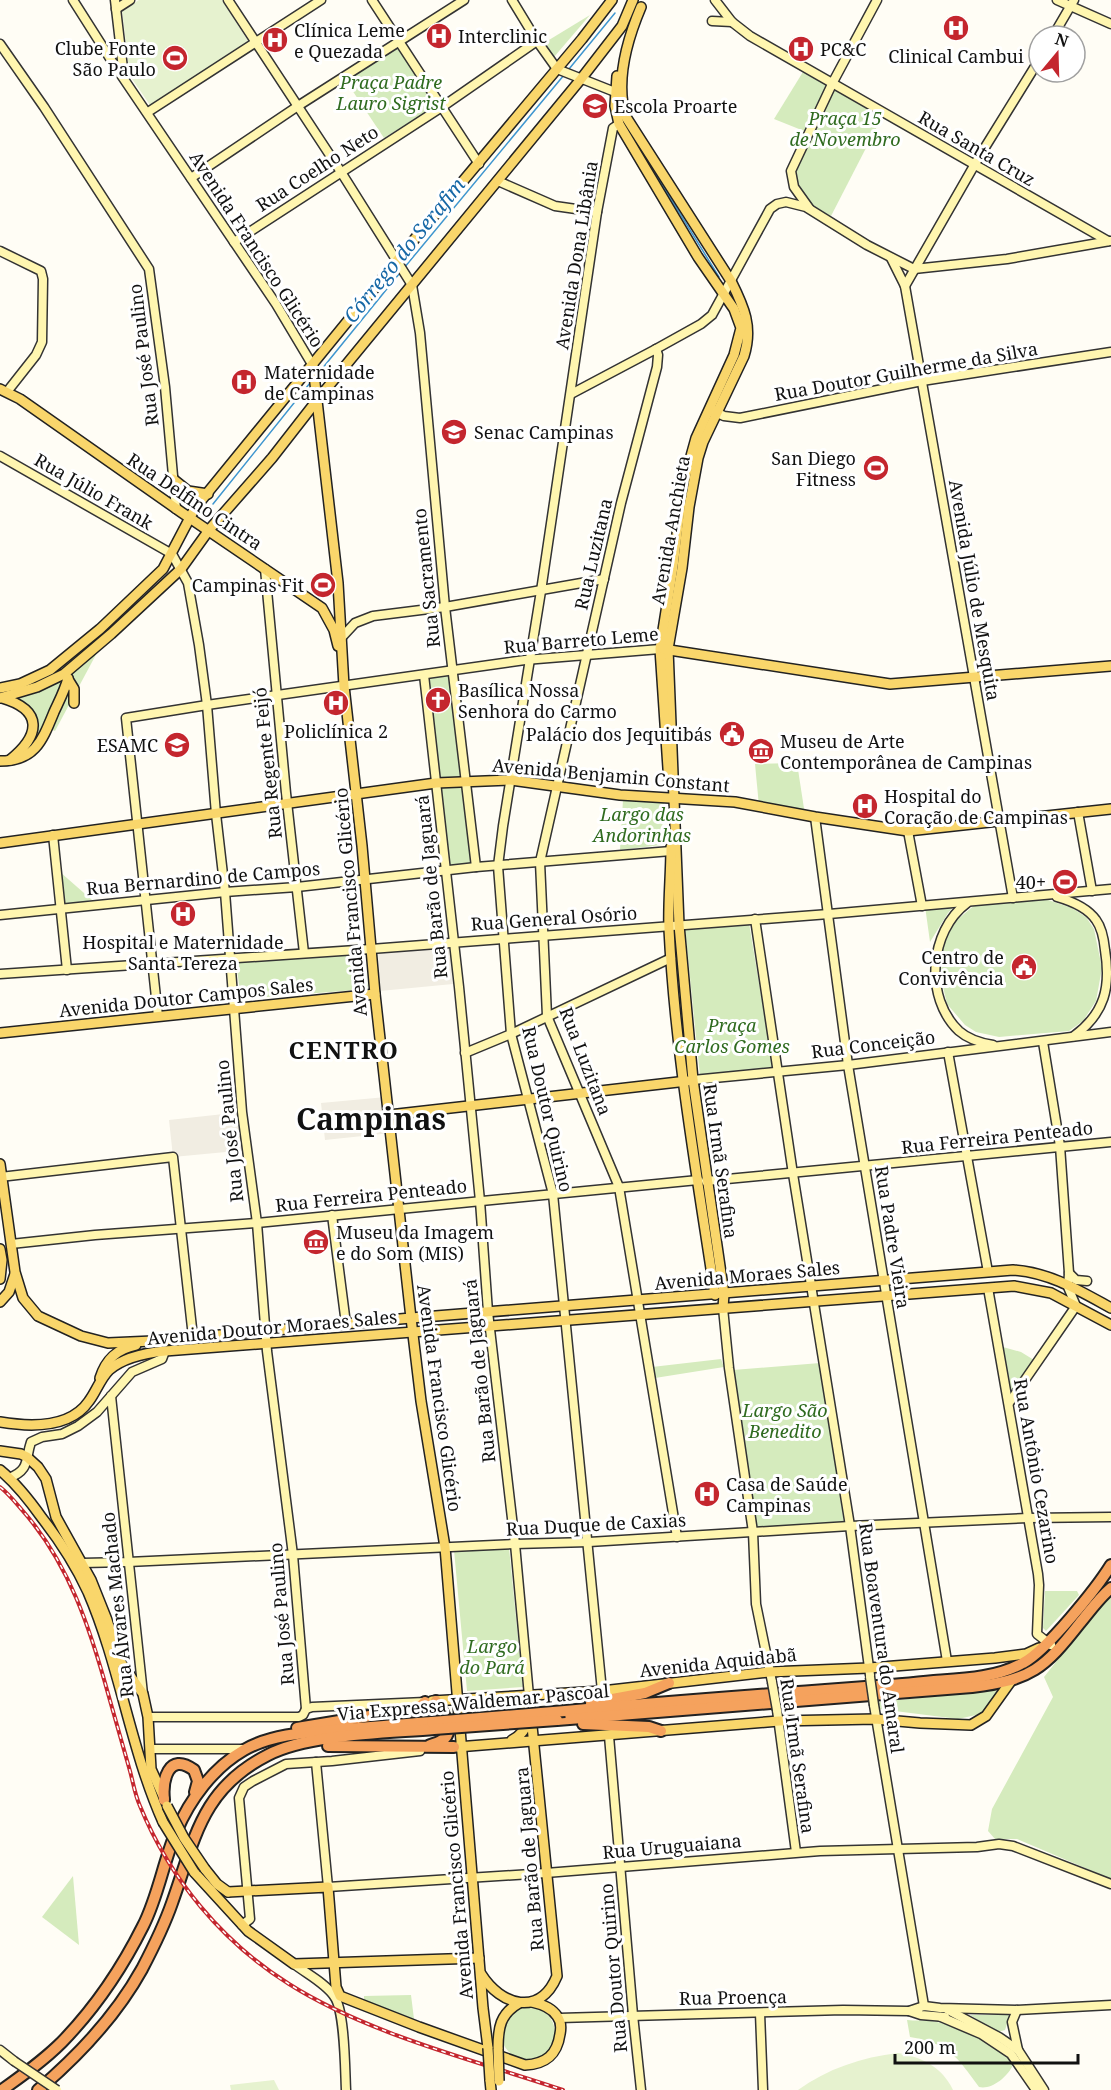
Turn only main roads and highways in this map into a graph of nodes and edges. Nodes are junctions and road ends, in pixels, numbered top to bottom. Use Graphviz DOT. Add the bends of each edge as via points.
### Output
graph roads {
  1 [pos="73,0"];
  2 [pos="130,0"];
  3 [pos="228,0"];
  4 [pos="321,0"];
  5 [pos="372,0"];
  6 [pos="464,0"];
  7 [pos="512,0"];
  8 [pos="612,0"];
  9 [pos="715,0"];
  10 [pos="877,0"];
  11 [pos="1057,0"];
  12 [pos="639,3"];
  13 [pos="1072,3"];
  14 [pos="115,4"];
  15 [pos="712,21"];
  16 [pos="732,22"];
  17 [pos="1060,24"];
  18 [pos="1111,24"];
  19 [pos="537,41"];
  20 [pos="256,42"];
  21 [pos="399,42"];
  22 [pos="0,44"];
  23 [pos="560,70"];
  24 [pos="578,77"];
  25 [pos="1027,79"];
  26 [pos="125,80"];
  27 [pos="833,82"];
  28 [pos="615,92"];
  29 [pos="298,106"];
  30 [pos="442,106"];
  31 [pos="148,112"];
  32 [pos="619,124"];
  33 [pos="479,164"];
  34 [pos="973,166"];
  35 [pos="341,172"];
  36 [pos="191,178"];
  37 [pos="498,180"];
  38 [pos="810,209"];
  39 [pos="597,212"];
  40 [pos="1109,241"];
  41 [pos="234,242"];
  42 [pos="0,251"];
  43 [pos="891,258"];
  44 [pos="398,262"];
  45 [pos="914,269"];
  46 [pos="731,281"];
  47 [pos="411,283"];
  48 [pos="905,286"];
  49 [pos="724,295"];
  50 [pos="656,349"];
  51 [pos="1111,352"];
  52 [pos="314,370"];
  53 [pos="922,381"];
  54 [pos="0,382"];
  55 [pos="0,388"];
  56 [pos="10,388"];
  57 [pos="571,394"];
  58 [pos="317,395"];
  59 [pos="713,411"];
  60 [pos="0,456"];
  61 [pos="173,479"];
  62 [pos="208,494"];
  63 [pos="176,509"];
  64 [pos="189,518"];
  65 [pos="209,530"];
  66 [pos="172,554"];
  67 [pos="181,569"];
  68 [pos="265,569"];
  69 [pos="604,579"];
  70 [pos="541,591"];
  71 [pos="445,607"];
  72 [pos="342,637"];
  73 [pos="664,649"];
  74 [pos="588,654"];
  75 [pos="530,660"];
  76 [pos="342,663"];
  77 [pos="1111,666"];
  78 [pos="50,670"];
  79 [pos="453,670"];
  80 [pos="424,675"];
  81 [pos="66,676"];
  82 [pos="974,677"];
  83 [pos="344,686"];
  84 [pos="0,688"];
  85 [pos="277,695"];
  86 [pos="0,698"];
  87 [pos="74,703"];
  88 [pos="207,705"];
  89 [pos="4,761"];
  90 [pos="511,780"];
  91 [pos="465,782"];
  92 [pos="436,783"];
  93 [pos="556,786"];
  94 [pos="357,794"];
  95 [pos="672,798"];
  96 [pos="287,804"];
  97 [pos="1111,809"];
  98 [pos="1078,812"];
  99 [pos="216,814"];
  100 [pos="815,817"];
  101 [pos="999,820"];
  102 [pos="137,825"];
  103 [pos="908,831"];
  104 [pos="53,835"];
  105 [pos="0,843"];
  106 [pos="671,851"];
  107 [pos="540,862"];
  108 [pos="498,866"];
  109 [pos="476,867"];
  110 [pos="445,871"];
  111 [pos="365,878"];
  112 [pos="297,887"];
  113 [pos="1111,889"];
  114 [pos="1092,891"];
  115 [pos="225,892"];
  116 [pos="1053,896"];
  117 [pos="1013,898"];
  118 [pos="145,901"];
  119 [pos="968,902"];
  120 [pos="922,906"];
  121 [pos="60,908"];
  122 [pos="829,914"];
  123 [pos="0,915"];
  124 [pos="755,919"];
  125 [pos="674,926"];
  126 [pos="544,935"];
  127 [pos="503,938"];
  128 [pos="453,943"];
  129 [pos="371,949"];
  130 [pos="304,953"];
  131 [pos="231,958"];
  132 [pos="671,958"];
  133 [pos="152,963"];
  134 [pos="67,970"];
  135 [pos="0,974"];
  136 [pos="375,994"];
  137 [pos="234,1008"];
  138 [pos="158,1016"];
  139 [pos="547,1016"];
  140 [pos="1111,1032"];
  141 [pos="0,1033"];
  142 [pos="511,1035"];
  143 [pos="1074,1036"];
  144 [pos="1043,1041"];
  145 [pos="999,1047"];
  146 [pos="948,1052"];
  147 [pos="465,1053"];
  148 [pos="848,1065"];
  149 [pos="778,1071"];
  150 [pos="689,1081"];
  151 [pos="581,1093"];
  152 [pos="528,1099"];
  153 [pos="471,1106"];
  154 [pos="389,1115"];
  155 [pos="1111,1142"];
  156 [pos="1060,1146"];
  157 [pos="966,1156"];
  158 [pos="0,1164"];
  159 [pos="865,1167"];
  160 [pos="793,1174"];
  161 [pos="1,1177"];
  162 [pos="702,1180"];
  163 [pos="619,1186"];
  164 [pos="553,1194"];
  165 [pos="480,1201"];
  166 [pos="400,1210"];
  167 [pos="332,1215"];
  168 [pos="257,1223"];
  169 [pos="181,1228"];
  170 [pos="11,1244"];
  171 [pos="0,1249"];
  172 [pos="15,1272"];
  173 [pos="988,1272"];
  174 [pos="1070,1273"];
  175 [pos="0,1279"];
  176 [pos="884,1280"];
  177 [pos="1087,1281"];
  178 [pos="811,1287"];
  179 [pos="1068,1287"];
  180 [pos="988,1288"];
  181 [pos="719,1295"];
  182 [pos="886,1295"];
  183 [pos="638,1301"];
  184 [pos="813,1301"];
  185 [pos="0,1302"];
  186 [pos="564,1306"];
  187 [pos="1076,1306"];
  188 [pos="723,1308"];
  189 [pos="1111,1308"];
  190 [pos="488,1312"];
  191 [pos="640,1314"];
  192 [pos="411,1318"];
  193 [pos="565,1319"];
  194 [pos="346,1324"];
  195 [pos="490,1325"];
  196 [pos="1111,1325"];
  197 [pos="266,1331"];
  198 [pos="412,1332"];
  199 [pos="193,1337"];
  200 [pos="153,1341"];
  201 [pos="266,1343"];
  202 [pos="165,1351"];
  203 [pos="94,1394"];
  204 [pos="111,1396"];
  205 [pos="1009,1403"];
  206 [pos="0,1422"];
  207 [pos="13,1424"];
  208 [pos="0,1426"];
  209 [pos="0,1451"];
  210 [pos="27,1457"];
  211 [pos="0,1470"];
  212 [pos="9,1478"];
  213 [pos="1111,1517"];
  214 [pos="1028,1518"];
  215 [pos="924,1523"];
  216 [pos="850,1526"];
  217 [pos="753,1532"];
  218 [pos="677,1537"];
  219 [pos="588,1542"];
  220 [pos="515,1544"];
  221 [pos="445,1547"];
  222 [pos="292,1555"];
  223 [pos="128,1562"];
  224 [pos="82,1563"];
  225 [pos="1111,1565"];
  226 [pos="1111,1588"];
  227 [pos="1045,1644"];
  228 [pos="1059,1650"];
  229 [pos="947,1661"];
  230 [pos="870,1672"];
  231 [pos="770,1677"];
  232 [pos="1011,1681"];
  233 [pos="669,1683"];
  234 [pos="602,1691"];
  235 [pos="142,1692"];
  236 [pos="529,1696"];
  237 [pos="512,1697"];
  238 [pos="121,1698"];
  239 [pos="479,1699"];
  240 [pos="459,1700"];
  241 [pos="431,1701"];
  242 [pos="306,1709"];
  243 [pos="459,1714"];
  244 [pos="565,1716"];
  245 [pos="148,1717"];
  246 [pos="875,1719"];
  247 [pos="779,1721"];
  248 [pos="433,1725"];
  249 [pos="661,1731"];
  250 [pos="609,1736"];
  251 [pos="534,1740"];
  252 [pos="509,1742"];
  253 [pos="259,1744"];
  254 [pos="423,1746"];
  255 [pos="458,1747"];
  256 [pos="150,1749"];
  257 [pos="246,1749"];
  258 [pos="268,1754"];
  259 [pos="316,1762"];
  260 [pos="192,1801"];
  261 [pos="166,1803"];
  262 [pos="897,1850"];
  263 [pos="796,1852"];
  264 [pos="620,1867"];
  265 [pos="546,1874"];
  266 [pos="473,1878"];
  267 [pos="1111,1884"];
  268 [pos="328,1887"];
  269 [pos="248,1890"];
  270 [pos="228,1892"];
  271 [pos="225,1908"];
  272 [pos="242,1925"];
  273 [pos="479,1958"];
  274 [pos="294,1964"];
  275 [pos="336,1964"];
  276 [pos="481,1973"];
  277 [pos="532,2002"];
  278 [pos="519,2003"];
  279 [pos="1111,2005"];
  280 [pos="924,2006"];
  281 [pos="1002,2009"];
  282 [pos="1017,2010"];
  283 [pos="909,2011"];
  284 [pos="760,2013"];
  285 [pos="940,2013"];
  286 [pos="959,2014"];
  287 [pos="633,2015"];
  288 [pos="558,2018"];
  289 [pos="1012,2028"];
  290 [pos="998,2036"];
  291 [pos="0,2050"];
  292 [pos="1018,2050"];
  293 [pos="495,2085"];
  294 [pos="2,2090"];
  295 [pos="38,2090"];
  296 [pos="57,2090"];
  297 [pos="346,2090"];
  298 [pos="641,2090"];
  299 [pos="763,2090"];
  300 [pos="1036,2090"];
  301 [pos="1044,2090"];
  1 -- 26 [label="main road, Avenida Francisco Glicério"];
  2 -- 14 [label="main road"];
  3 -- 20 [label="main road, Rua Sacramento"];
  4 -- 20 [label="main road"];
  5 -- 21 [label="main road"];
  6 -- 21 [label="main road"];
  7 -- 19 [label="main road"];
  8 -- 23 [label="main road"];
  9 -- 16 [label="main road, Rua Santa Cruz"];
  10 -- 27 [label="main road"];
  11 -- 13 [label="main road"];
  12 -- 24 [label="main road"];
  12 -- 28 [label="main road, Avenida Dona Libânia" via="625,37"];
  12 -- 46 [label="main road, Avenida Anchieta" via="622,84 624,109"];
  13 -- 17 [label="main road"];
  13 -- 18 [label="main road"];
  14 -- 26 [label="main road"];
  15 -- 16 [label="main road"];
  16 -- 27 [label="main road, Rua Santa Cruz"];
  19 -- 23 [label="main road"];
  19 -- 30 [label="main road, Rua Coelho Neto"];
  20 -- 29 [label="main road, Rua Sacramento"];
  20 -- 31 [label="main road"];
  21 -- 29 [label="main road"];
  21 -- 30 [label="main road"];
  22 -- 61 [label="main road, Rua José Paulino" via="150,269"];
  23 -- 24 [label="main road"];
  23 -- 33 [label="main road"];
  24 -- 28 [label="main road"];
  24 -- 37 [label="main road"];
  25 -- 34 [label="main road"];
  26 -- 31 [label="main road, Avenida Francisco Glicério"];
  27 -- 34 [label="main road, Rua Santa Cruz"];
  27 -- 38 [label="main road" via="791,171 795,187"];
  28 -- 32 [label="main road, Avenida Dona Libânia"];
  29 -- 35 [label="main road, Rua Sacramento"];
  29 -- 36 [label="main road"];
  30 -- 33 [label="main road"];
  30 -- 35 [label="main road, Rua Coelho Neto"];
  31 -- 36 [label="main road, Avenida Francisco Glicério"];
  32 -- 39 [label="main road, Avenida Dona Libânia" via="613,128"];
  32 -- 49 [label="main road, Avenida Anchieta"];
  33 -- 44 [label="main road"];
  34 -- 40 [label="main road, Rua Santa Cruz"];
  34 -- 45 [label="main road"];
  35 -- 41 [label="main road, Rua Coelho Neto"];
  35 -- 44 [label="main road, Rua Sacramento"];
  36 -- 41 [label="main road, Avenida Francisco Glicério"];
  37 -- 39 [label="main road" via="555,206"];
  37 -- 47 [label="main road"];
  38 -- 43 [label="main road"];
  38 -- 46 [label="main road" via="786,202 770,209"];
  39 -- 57 [label="main road, Avenida Dona Libânia"];
  40 -- 45 [label="main road" via="1007,259"];
  41 -- 52 [label="main road, Avenida Francisco Glicério"];
  42 -- 56 [label="main road" via="41,271 43,279 42,342"];
  43 -- 45 [label="main road"];
  43 -- 48 [label="main road, Avenida Júlio de Mesquita"];
  44 -- 47 [label="main road, Rua Sacramento"];
  44 -- 52 [label="main road"];
  45 -- 48 [label="main road"];
  46 -- 49 [label="main road"];
  46 -- 59 [label="main road, Avenida Anchieta" via="743,303 748,332 744,356"];
  47 -- 58 [label="main road"];
  47 -- 71 [label="main road, Rua Sacramento" via="420,333"];
  48 -- 53 [label="main road, Avenida Júlio de Mesquita"];
  49 -- 50 [label="main road" via="707,319"];
  49 -- 59 [label="main road, Avenida Anchieta" via="741,328"];
  50 -- 57 [label="main road"];
  50 -- 69 [label="main road, Rua Luzitana" via="657,367"];
  51 -- 53 [label="main road, Rua Doutor Guilherme da Silva"];
  52 -- 58 [label="main road, Avenida Francisco Glicério"];
  52 -- 62 [label="main road"];
  53 -- 59 [label="main road, Rua Doutor Guilherme da Silva" via="740,418"];
  53 -- 82 [label="main road, Avenida Júlio de Mesquita"];
  54 -- 56 [label="main road"];
  55 -- 63 [label="main road, Rua Delfino Cintra"];
  57 -- 70 [label="main road, Rua Doutor Quirino"];
  58 -- 65 [label="main road" via="272,458"];
  58 -- 72 [label="main road, Avenida Francisco Glicério"];
  59 -- 73 [label="main road, Avenida Anchieta" via="690,454 683,484"];
  60 -- 66 [label="main road, Rua Júlio Frank"];
  61 -- 62 [label="main road" via="188,491"];
  61 -- 63 [label="main road, Rua José Paulino"];
  62 -- 64 [label="main road"];
  63 -- 64 [label="main road, Rua Delfino Cintra"];
  64 -- 65 [label="main road, Rua Delfino Cintra"];
  64 -- 66 [label="main road"];
  65 -- 67 [label="main road"];
  65 -- 68 [label="main road, Rua Delfino Cintra"];
  66 -- 67 [label="main road, Rua José Paulino"];
  66 -- 78 [label="main road" via="151,582"];
  67 -- 81 [label="main road"];
  67 -- 88 [label="main road, Rua José Paulino" via="190,590"];
  68 -- 76 [label="main road, Rua Delfino Cintra" via="324,610 334,630"];
  68 -- 85 [label="main road, Rua Regente Feijó"];
  69 -- 70 [label="main road"];
  69 -- 74 [label="main road, Rua Luzitana"];
  70 -- 71 [label="main road"];
  70 -- 75 [label="main road, Rua Doutor Quirino"];
  71 -- 72 [label="main road" via="362,620"];
  71 -- 79 [label="main road, Rua Sacramento"];
  72 -- 76 [label="main road, Avenida Francisco Glicério"];
  73 -- 74 [label="main road, Rua Barreto Leme"];
  73 -- 82 [label="main road, Rua Barreto Leme" via="883,684"];
  73 -- 95 [label="main road, Avenida Anchieta"];
  74 -- 75 [label="main road, Rua Barreto Leme"];
  74 -- 93 [label="main road, Rua Luzitana"];
  75 -- 79 [label="main road, Rua Barreto Leme"];
  75 -- 90 [label="main road, Rua Doutor Quirino"];
  76 -- 83 [label="main road, Avenida Francisco Glicério"];
  77 -- 82 [label="main road, Rua Barreto Leme"];
  78 -- 81 [label="main road"];
  78 -- 84 [label="main road" via="20,684"];
  79 -- 80 [label="main road, Rua Barreto Leme"];
  79 -- 91 [label="main road, Rua Sacramento"];
  80 -- 83 [label="main road, Rua Barreto Leme"];
  80 -- 92 [label="main road, Rua Barão de Jaguará"];
  81 -- 86 [label="main road"];
  81 -- 87 [label="main road" via="74,690"];
  81 -- 89 [label="main road" via="39,744 24,757"];
  82 -- 101 [label="main road, Avenida Júlio de Mesquita"];
  83 -- 85 [label="main road, Rua Barreto Leme"];
  83 -- 94 [label="main road, Avenida Francisco Glicério"];
  85 -- 88 [label="main road, Rua Barreto Leme"];
  85 -- 96 [label="main road, Rua Regente Feijó"];
  86 -- 89 [label="main road" via="20,704 33,722 27,743"];
  88 -- 99 [label="main road, Rua José Paulino"];
  88 -- 102 [label="main road, Rua Barreto Leme" via="126,718"];
  90 -- 91 [label="main road, Avenida Benjamin Constant"];
  90 -- 93 [label="main road, Avenida Benjamin Constant"];
  90 -- 108 [label="main road, Rua Doutor Quirino"];
  91 -- 92 [label="main road, Avenida Benjamin Constant"];
  91 -- 109 [label="main road, Rua Sacramento"];
  92 -- 94 [label="main road, Avenida Benjamin Constant"];
  92 -- 110 [label="main road, Rua Barão de Jaguará"];
  93 -- 95 [label="main road, Avenida Benjamin Constant"];
  93 -- 107 [label="main road, Rua Luzitana"];
  94 -- 96 [label="main road, Avenida Benjamin Constant"];
  94 -- 111 [label="main road, Avenida Francisco Glicério"];
  95 -- 100 [label="main road, Avenida Benjamin Constant" via="735,802"];
  95 -- 106 [label="main road, Avenida Anchieta"];
  95 -- 125 [label="main road, Avenida Anchieta"];
  96 -- 99 [label="main road, Avenida Benjamin Constant"];
  96 -- 112 [label="main road, Rua Regente Feijó"];
  97 -- 98 [label="main road, Avenida Benjamin Constant"];
  98 -- 101 [label="main road, Avenida Benjamin Constant"];
  98 -- 114 [label="main road"];
  99 -- 102 [label="main road, Avenida Benjamin Constant"];
  99 -- 115 [label="main road, Rua José Paulino"];
  100 -- 103 [label="main road, Avenida Benjamin Constant"];
  100 -- 122 [label="main road, Rua Padre Vieira"];
  101 -- 103 [label="main road, Avenida Benjamin Constant"];
  101 -- 117 [label="main road, Avenida Júlio de Mesquita"];
  102 -- 104 [label="main road, Avenida Benjamin Constant"];
  102 -- 118 [label="main road"];
  103 -- 120 [label="main road"];
  104 -- 105 [label="main road, Avenida Benjamin Constant"];
  104 -- 121 [label="main road"];
  106 -- 107 [label="main road, Rua Bernardino de Campos"];
  106 -- 125 [label="main road, Avenida Anchieta"];
  107 -- 108 [label="main road, Rua Bernardino de Campos"];
  107 -- 126 [label="main road, Rua Luzitana"];
  108 -- 109 [label="main road, Rua Bernardino de Campos"];
  108 -- 127 [label="main road, Rua Doutor Quirino"];
  109 -- 110 [label="main road, Rua Bernardino de Campos"];
  110 -- 111 [label="main road, Rua Bernardino de Campos"];
  110 -- 128 [label="main road, Rua Barão de Jaguará"];
  111 -- 112 [label="main road, Rua Bernardino de Campos"];
  111 -- 129 [label="main road, Avenida Francisco Glicério"];
  112 -- 115 [label="main road, Rua Bernardino de Campos"];
  112 -- 130 [label="main road, Rua Regente Feijó"];
  113 -- 114 [label="main road, Rua General Osório"];
  114 -- 116 [label="main road, Rua General Osório"];
  115 -- 118 [label="main road, Rua Bernardino de Campos"];
  115 -- 131 [label="main road, Rua José Paulino"];
  116 -- 117 [label="main road, Rua General Osório"];
  116 -- 143 [label="main road" via="1090,913 1100,926 1105,947 1107,983 1102,1002 1090,1023"];
  117 -- 119 [label="main road, Rua General Osório"];
  118 -- 121 [label="main road, Rua Bernardino de Campos"];
  118 -- 133 [label="main road"];
  119 -- 120 [label="main road, Rua General Osório"];
  119 -- 145 [label="main road" via="951,917 939,940 935,956 940,997 947,1015 960,1031"];
  120 -- 122 [label="main road, Rua General Osório"];
  121 -- 123 [label="main road, Rua Bernardino de Campos"];
  121 -- 134 [label="main road"];
  122 -- 124 [label="main road, Rua General Osório"];
  122 -- 148 [label="main road, Rua Padre Vieira"];
  124 -- 125 [label="main road, Rua General Osório"];
  124 -- 149 [label="main road, Rua Boaventura do Amaral"];
  125 -- 126 [label="main road, Rua General Osório"];
  125 -- 132 [label="main road, Rua Irmã Serafina"];
  125 -- 150 [label="main road, Rua Irmã Serafina"];
  126 -- 127 [label="main road, Rua General Osório"];
  126 -- 139 [label="main road, Rua Luzitana"];
  127 -- 128 [label="main road, Rua General Osório"];
  127 -- 142 [label="main road, Rua Doutor Quirino"];
  128 -- 129 [label="main road, Rua General Osório"];
  128 -- 147 [label="main road, Rua Barão de Jaguará"];
  129 -- 130 [label="main road, Rua General Osório"];
  129 -- 136 [label="main road, Avenida Francisco Glicério"];
  130 -- 131 [label="main road, Rua General Osório"];
  131 -- 133 [label="main road, Rua General Osório"];
  131 -- 137 [label="main road, Rua José Paulino"];
  132 -- 139 [label="main road"];
  132 -- 150 [label="main road, Rua Irmã Serafina"];
  133 -- 134 [label="main road, Rua General Osório"];
  133 -- 138 [label="main road"];
  134 -- 135 [label="main road, Rua General Osório"];
  136 -- 137 [label="main road, Avenida Doutor Campos Sales"];
  136 -- 154 [label="main road, Avenida Francisco Glicério"];
  137 -- 138 [label="main road, Avenida Doutor Campos Sales"];
  137 -- 168 [label="main road, Rua José Paulino" via="242,1118"];
  138 -- 141 [label="main road, Avenida Doutor Campos Sales"];
  139 -- 142 [label="main road"];
  139 -- 151 [label="main road, Rua Luzitana"];
  140 -- 143 [label="main road, Rua Conceição"];
  142 -- 147 [label="main road"];
  142 -- 152 [label="main road, Rua Doutor Quirino"];
  143 -- 144 [label="main road, Rua Conceição"];
  144 -- 145 [label="main road, Rua Conceição"];
  144 -- 156 [label="main road"];
  145 -- 146 [label="main road, Rua Conceição"];
  146 -- 148 [label="main road, Rua Conceição"];
  146 -- 157 [label="main road"];
  147 -- 153 [label="main road, Rua Barão de Jaguará"];
  148 -- 149 [label="main road, Rua Conceição"];
  148 -- 159 [label="main road, Rua Padre Vieira"];
  149 -- 150 [label="main road, Rua Conceição"];
  149 -- 160 [label="main road, Rua Boaventura do Amaral"];
  150 -- 151 [label="main road, Rua Conceição"];
  150 -- 162 [label="main road, Rua Irmã Serafina"];
  151 -- 152 [label="main road, Rua Conceição"];
  151 -- 163 [label="main road, Rua Luzitana"];
  152 -- 153 [label="main road, Rua Conceição"];
  152 -- 164 [label="main road, Rua Doutor Quirino"];
  153 -- 154 [label="main road, Rua Conceição"];
  153 -- 165 [label="main road, Rua Barão de Jaguará"];
  154 -- 166 [label="main road, Avenida Francisco Glicério"];
  155 -- 156 [label="main road, Rua Ferreira Penteado"];
  156 -- 157 [label="main road, Rua Ferreira Penteado"];
  156 -- 174 [label="main road"];
  157 -- 159 [label="main road, Rua Ferreira Penteado"];
  157 -- 173 [label="main road"];
  158 -- 161 [label="main road"];
  159 -- 160 [label="main road, Rua Ferreira Penteado"];
  159 -- 176 [label="main road, Rua Padre Vieira"];
  160 -- 162 [label="main road, Rua Ferreira Penteado"];
  160 -- 178 [label="main road, Rua Boaventura do Amaral"];
  161 -- 169 [label="main road" via="173,1157"];
  161 -- 170 [label="main road"];
  162 -- 163 [label="main road, Rua Ferreira Penteado"];
  162 -- 181 [label="main road, Rua Irmã Serafina"];
  163 -- 164 [label="main road, Rua Ferreira Penteado"];
  163 -- 183 [label="main road, Rua Luzitana"];
  164 -- 165 [label="main road, Rua Ferreira Penteado"];
  164 -- 186 [label="main road, Rua Doutor Quirino"];
  165 -- 166 [label="main road, Rua Ferreira Penteado"];
  165 -- 190 [label="main road, Rua Barão de Jaguará"];
  166 -- 167 [label="main road, Rua Ferreira Penteado"];
  166 -- 192 [label="main road, Avenida Francisco Glicério"];
  167 -- 168 [label="main road, Rua Ferreira Penteado"];
  167 -- 194 [label="main road"];
  168 -- 169 [label="main road, Rua Ferreira Penteado"];
  168 -- 197 [label="main road, Rua José Paulino"];
  169 -- 170 [label="main road, Rua Ferreira Penteado"];
  169 -- 199 [label="main road"];
  170 -- 172 [label="main road"];
  171 -- 175 [label="main road"];
  172 -- 185 [label="main road" via="9,1292"];
  172 -- 200 [label="main road, Avenida Doutor Moraes Sales" via="23,1298 33,1311 53,1323 97,1341"];
  173 -- 176 [label="main road, Avenida Moraes Sales"];
  173 -- 179 [label="main road, Avenida Moraes Sales" via="1036,1272"];
  174 -- 177 [label="main road" via="1076,1280"];
  174 -- 179 [label="main road"];
  176 -- 178 [label="main road, Avenida Moraes Sales"];
  176 -- 182 [label="main road, Rua Padre Vieira"];
  178 -- 181 [label="main road, Avenida Moraes Sales"];
  178 -- 184 [label="main road, Rua Boaventura do Amaral"];
  179 -- 187 [label="main road"];
  179 -- 189 [label="main road, Avenida Moraes Sales"];
  180 -- 182 [label="main road, Avenida Moraes Sales"];
  180 -- 187 [label="main road, Avenida Moraes Sales" via="1031,1288"];
  180 -- 205 [label="main road, Rua Antônio Cezarino"];
  181 -- 183 [label="main road, Avenida Moraes Sales"];
  181 -- 188 [label="main road, Rua Irmã Serafina"];
  182 -- 184 [label="main road, Avenida Moraes Sales"];
  182 -- 215 [label="main road, Rua Padre Vieira"];
  183 -- 186 [label="main road, Avenida Moraes Sales"];
  183 -- 191 [label="main road, Rua Luzitana"];
  184 -- 188 [label="main road, Avenida Moraes Sales"];
  184 -- 216 [label="main road, Rua Boaventura do Amaral"];
  186 -- 190 [label="main road, Avenida Moraes Sales"];
  186 -- 193 [label="main road, Rua Doutor Quirino"];
  187 -- 196 [label="main road"];
  187 -- 205 [label="main road"];
  188 -- 191 [label="main road, Avenida Moraes Sales"];
  188 -- 217 [label="main road, Rua Irmã Serafina"];
  190 -- 192 [label="main road, Avenida Moraes Sales"];
  190 -- 195 [label="main road, Rua Barão de Jaguará"];
  191 -- 193 [label="main road, Avenida Moraes Sales"];
  191 -- 218 [label="main road, Rua Luzitana"];
  192 -- 194 [label="main road, Avenida Doutor Moraes Sales"];
  192 -- 198 [label="main road, Avenida Francisco Glicério"];
  193 -- 195 [label="main road, Avenida Moraes Sales"];
  193 -- 219 [label="main road, Rua Doutor Quirino"];
  194 -- 197 [label="main road, Avenida Doutor Moraes Sales"];
  195 -- 198 [label="main road, Avenida Doutor Moraes Sales"];
  195 -- 220 [label="main road, Rua Barão de Jaguará"];
  197 -- 199 [label="main road, Avenida Doutor Moraes Sales"];
  197 -- 201 [label="main road, Rua José Paulino"];
  198 -- 201 [label="main road, Avenida Doutor Moraes Sales"];
  198 -- 221 [label="main road, Avenida Francisco Glicério"];
  199 -- 200 [label="main road, Avenida Doutor Moraes Sales"];
  200 -- 203 [label="main road" via="122,1350 109,1359"];
  201 -- 202 [label="main road, Avenida Doutor Moraes Sales"];
  201 -- 222 [label="main road, Rua José Paulino"];
  202 -- 203 [label="main road, Avenida Doutor Moraes Sales" via="123,1360 106,1374"];
  202 -- 204 [label="main road" via="162,1359 132,1372"];
  203 -- 207 [label="main road, Avenida Doutor Moraes Sales" via="81,1411 68,1419"];
  204 -- 210 [label="main road" via="84,1422 62,1434 34,1439"];
  204 -- 223 [label="main road, Rua Álvares Machado"];
  205 -- 214 [label="main road, Rua Antônio Cezarino"];
  206 -- 207 [label="main road"];
  207 -- 208 [label="main road"];
  209 -- 210 [label="main road"];
  210 -- 212 [label="main road" via="24,1470"];
  210 -- 224 [label="main road" via="42,1472 61,1529"];
  211 -- 212 [label="main road"];
  212 -- 238 [label="main road" via="49,1527 77,1571 97,1616"];
  213 -- 214 [label="main road, Rua Duque de Caxias"];
  214 -- 215 [label="main road, Rua Duque de Caxias"];
  214 -- 227 [label="main road, Rua Antônio Cezarino" via="1039,1586 1037,1634"];
  215 -- 216 [label="main road, Rua Duque de Caxias"];
  215 -- 229 [label="main road, Rua Padre Vieira"];
  216 -- 217 [label="main road, Rua Duque de Caxias"];
  216 -- 230 [label="main road, Rua Boaventura do Amaral"];
  217 -- 218 [label="main road, Rua Duque de Caxias"];
  217 -- 231 [label="main road, Rua Irmã Serafina" via="756,1604"];
  218 -- 219 [label="main road, Rua Duque de Caxias"];
  219 -- 220 [label="main road, Rua Duque de Caxias"];
  219 -- 234 [label="main road, Rua Doutor Quirino"];
  220 -- 221 [label="main road, Rua Duque de Caxias"];
  220 -- 236 [label="main road, Rua Barão de Jaguará"];
  221 -- 222 [label="main road, Rua Duque de Caxias"];
  221 -- 240 [label="main road, Avenida Francisco Glicério"];
  222 -- 223 [label="main road, Rua Duque de Caxias"];
  222 -- 242 [label="main road, Rua José Paulino"];
  223 -- 224 [label="main road, Rua Duque de Caxias"];
  223 -- 235 [label="main road, Rua Álvares Machado"];
  224 -- 235 [label="main road" via="120,1660"];
  225 -- 227 [label="highway, Via Expressa Waldemar Pascoal"];
  226 -- 228 [label="highway, Via Expressa Waldemar Pascoal"];
  227 -- 228 [label="main road"];
  227 -- 229 [label="main road, Avenida Aquidabã" via="1021,1655"];
  227 -- 244 [label="highway, Via Expressa Waldemar Pascoal" via="1023,1663 974,1678"];
  228 -- 232 [label="highway, Via Expressa Waldemar Pascoal" via="1028,1674"];
  229 -- 230 [label="main road, Avenida Aquidabã"];
  230 -- 231 [label="main road, Avenida Aquidabã"];
  230 -- 246 [label="main road, Rua Boaventura do Amaral, bridge"];
  231 -- 233 [label="main road, Avenida Aquidabã"];
  231 -- 247 [label="main road, Rua Irmã Serafina, bridge"];
  232 -- 244 [label="highway, Via Expressa Waldemar Pascoal"];
  232 -- 246 [label="main road" via="986,1716 971,1725"];
  233 -- 234 [label="main road, Avenida Aquidabã"];
  233 -- 244 [label="highway" via="645,1693 585,1704"];
  234 -- 236 [label="main road, Avenida Aquidabã"];
  235 -- 238 [label="main road" via="128,1688"];
  235 -- 245 [label="main road, Rua Álvares Machado"];
  236 -- 237 [label="main road, Avenida Aquidabã"];
  236 -- 251 [label="main road, Rua Barão de Jaguará"];
  237 -- 239 [label="main road, Avenida Aquidabã"];
  237 -- 252 [label="main road" via="525,1712 526,1728"];
  238 -- 271 [label="main road, bridge" via="150,1793 163,1822 194,1872"];
  239 -- 240 [label="main road, Avenida Aquidabã"];
  239 -- 243 [label="main road"];
  240 -- 241 [label="main road, Avenida Aquidabã"];
  240 -- 243 [label="main road, Avenida Francisco Glicério"];
  241 -- 242 [label="main road, Avenida Aquidabã"];
  241 -- 253 [label="highway" via="418,1708 287,1730"];
  241 -- 254 [label="highway" via="447,1717 448,1729 442,1740"];
  242 -- 245 [label="main road, Avenida Aquidabã" via="299,1717"];
  243 -- 255 [label="main road, Avenida Francisco Glicério"];
  244 -- 248 [label="highway, Via Expressa Waldemar Pascoal, bridge"];
  244 -- 249 [label="highway" via="572,1724 649,1727"];
  245 -- 256 [label="main road, Rua Álvares Machado"];
  246 -- 247 [label="main road"];
  246 -- 262 [label="main road, Rua Boaventura do Amaral"];
  247 -- 249 [label="main road"];
  247 -- 263 [label="main road, Rua Irmã Serafina"];
  248 -- 253 [label="highway, Via Expressa Waldemar Pascoal" via="302,1734"];
  248 -- 258 [label="highway, Via Expressa Waldemar Pascoal" via="327,1739"];
  249 -- 250 [label="main road"];
  250 -- 251 [label="main road"];
  250 -- 264 [label="main road, Rua Doutor Quirino"];
  251 -- 252 [label="main road"];
  251 -- 265 [label="main road, Rua Barão de Jaguara"];
  252 -- 255 [label="main road"];
  253 -- 257 [label="highway, Via Expressa Waldemar Pascoal"];
  254 -- 255 [label="highway"];
  254 -- 258 [label="highway" via="335,1745"];
  255 -- 259 [label="main road"];
  255 -- 266 [label="main road, Avenida Francisco Glicério"];
  256 -- 257 [label="main road"];
  256 -- 261 [label="main road, Rua Álvares Machado" via="151,1769"];
  257 -- 260 [label="highway, Via Expressa Waldemar Pascoal" via="208,1779"];
  258 -- 295 [label="highway, Via Expressa Waldemar Pascoal" via="228,1782 215,1797 197,1831 172,1906 141,1971 78,2054"];
  259 -- 268 [label="main road"];
  259 -- 269 [label="main road" via="286,1764 253,1781 240,1793"];
  260 -- 261 [label="highway" via="197,1774 182,1764 165,1775"];
  260 -- 294 [label="highway, Via Expressa Waldemar Pascoal" via="175,1834 150,1911 107,1987 62,2042"];
  261 -- 270 [label="main road, Rua Álvares Machado, bridge" via="205,1869"];
  262 -- 263 [label="main road, Rua Uruguaiana"];
  262 -- 267 [label="main road, Rua Uruguaiana" via="1013,1846"];
  262 -- 280 [label="main road, Rua Boaventura do Amaral"];
  263 -- 264 [label="main road, Rua Uruguaiana"];
  264 -- 265 [label="main road, Rua Uruguaiana"];
  264 -- 287 [label="main road, Rua Doutor Quirino"];
  265 -- 266 [label="main road, Rua Uruguaiana"];
  265 -- 277 [label="main road, Rua Barão de Jaguara" via="556,1976 548,1993"];
  266 -- 268 [label="main road, Rua Uruguaiana"];
  266 -- 273 [label="main road, Avenida Francisco Glicério"];
  268 -- 269 [label="main road, Rua Uruguaiana"];
  268 -- 275 [label="main road"];
  269 -- 270 [label="main road, Rua Uruguaiana"];
  269 -- 272 [label="main road" via="250,1920"];
  270 -- 271 [label="main road"];
  271 -- 272 [label="main road"];
  272 -- 274 [label="main road"];
  273 -- 275 [label="main road"];
  273 -- 276 [label="main road, Avenida Francisco Glicério"];
  274 -- 275 [label="main road"];
  274 -- 297 [label="main road" via="334,1996 339,2005"];
  275 -- 288 [label="main road" via="336,1987 343,1999 525,2065 542,2063 557,2049 561,2028"];
  276 -- 278 [label="main road" via="495,1992"];
  276 -- 293 [label="main road, Avenida Francisco Glicério, bridge"];
  277 -- 278 [label="main road"];
  277 -- 288 [label="main road"];
  278 -- 293 [label="main road, bridge" via="508,2010 499,2026"];
  279 -- 282 [label="main road, Rua Proença"];
  280 -- 283 [label="main road, Rua Proença"];
  280 -- 285 [label="main road, Rua Proença"];
  281 -- 282 [label="main road, Rua Proença"];
  281 -- 285 [label="main road, Rua Proença"];
  281 -- 286 [label="main road, Rua Proença"];
  282 -- 289 [label="main road"];
  283 -- 284 [label="main road, Rua Proença"];
  283 -- 285 [label="main road, Rua Proença" via="921,2015"];
  284 -- 287 [label="main road, Rua Proença"];
  284 -- 299 [label="main road"];
  285 -- 286 [label="main road, Rua Proença"];
  285 -- 300 [label="main road" via="1011,2054"];
  286 -- 290 [label="main road"];
  287 -- 288 [label="main road, Rua Proença"];
  287 -- 298 [label="main road, Rua Doutor Quirino"];
  289 -- 290 [label="main road"];
  289 -- 292 [label="main road"];
  290 -- 292 [label="main road"];
  291 -- 296 [label="main road, bridge"];
  292 -- 301 [label="main road"];
}
